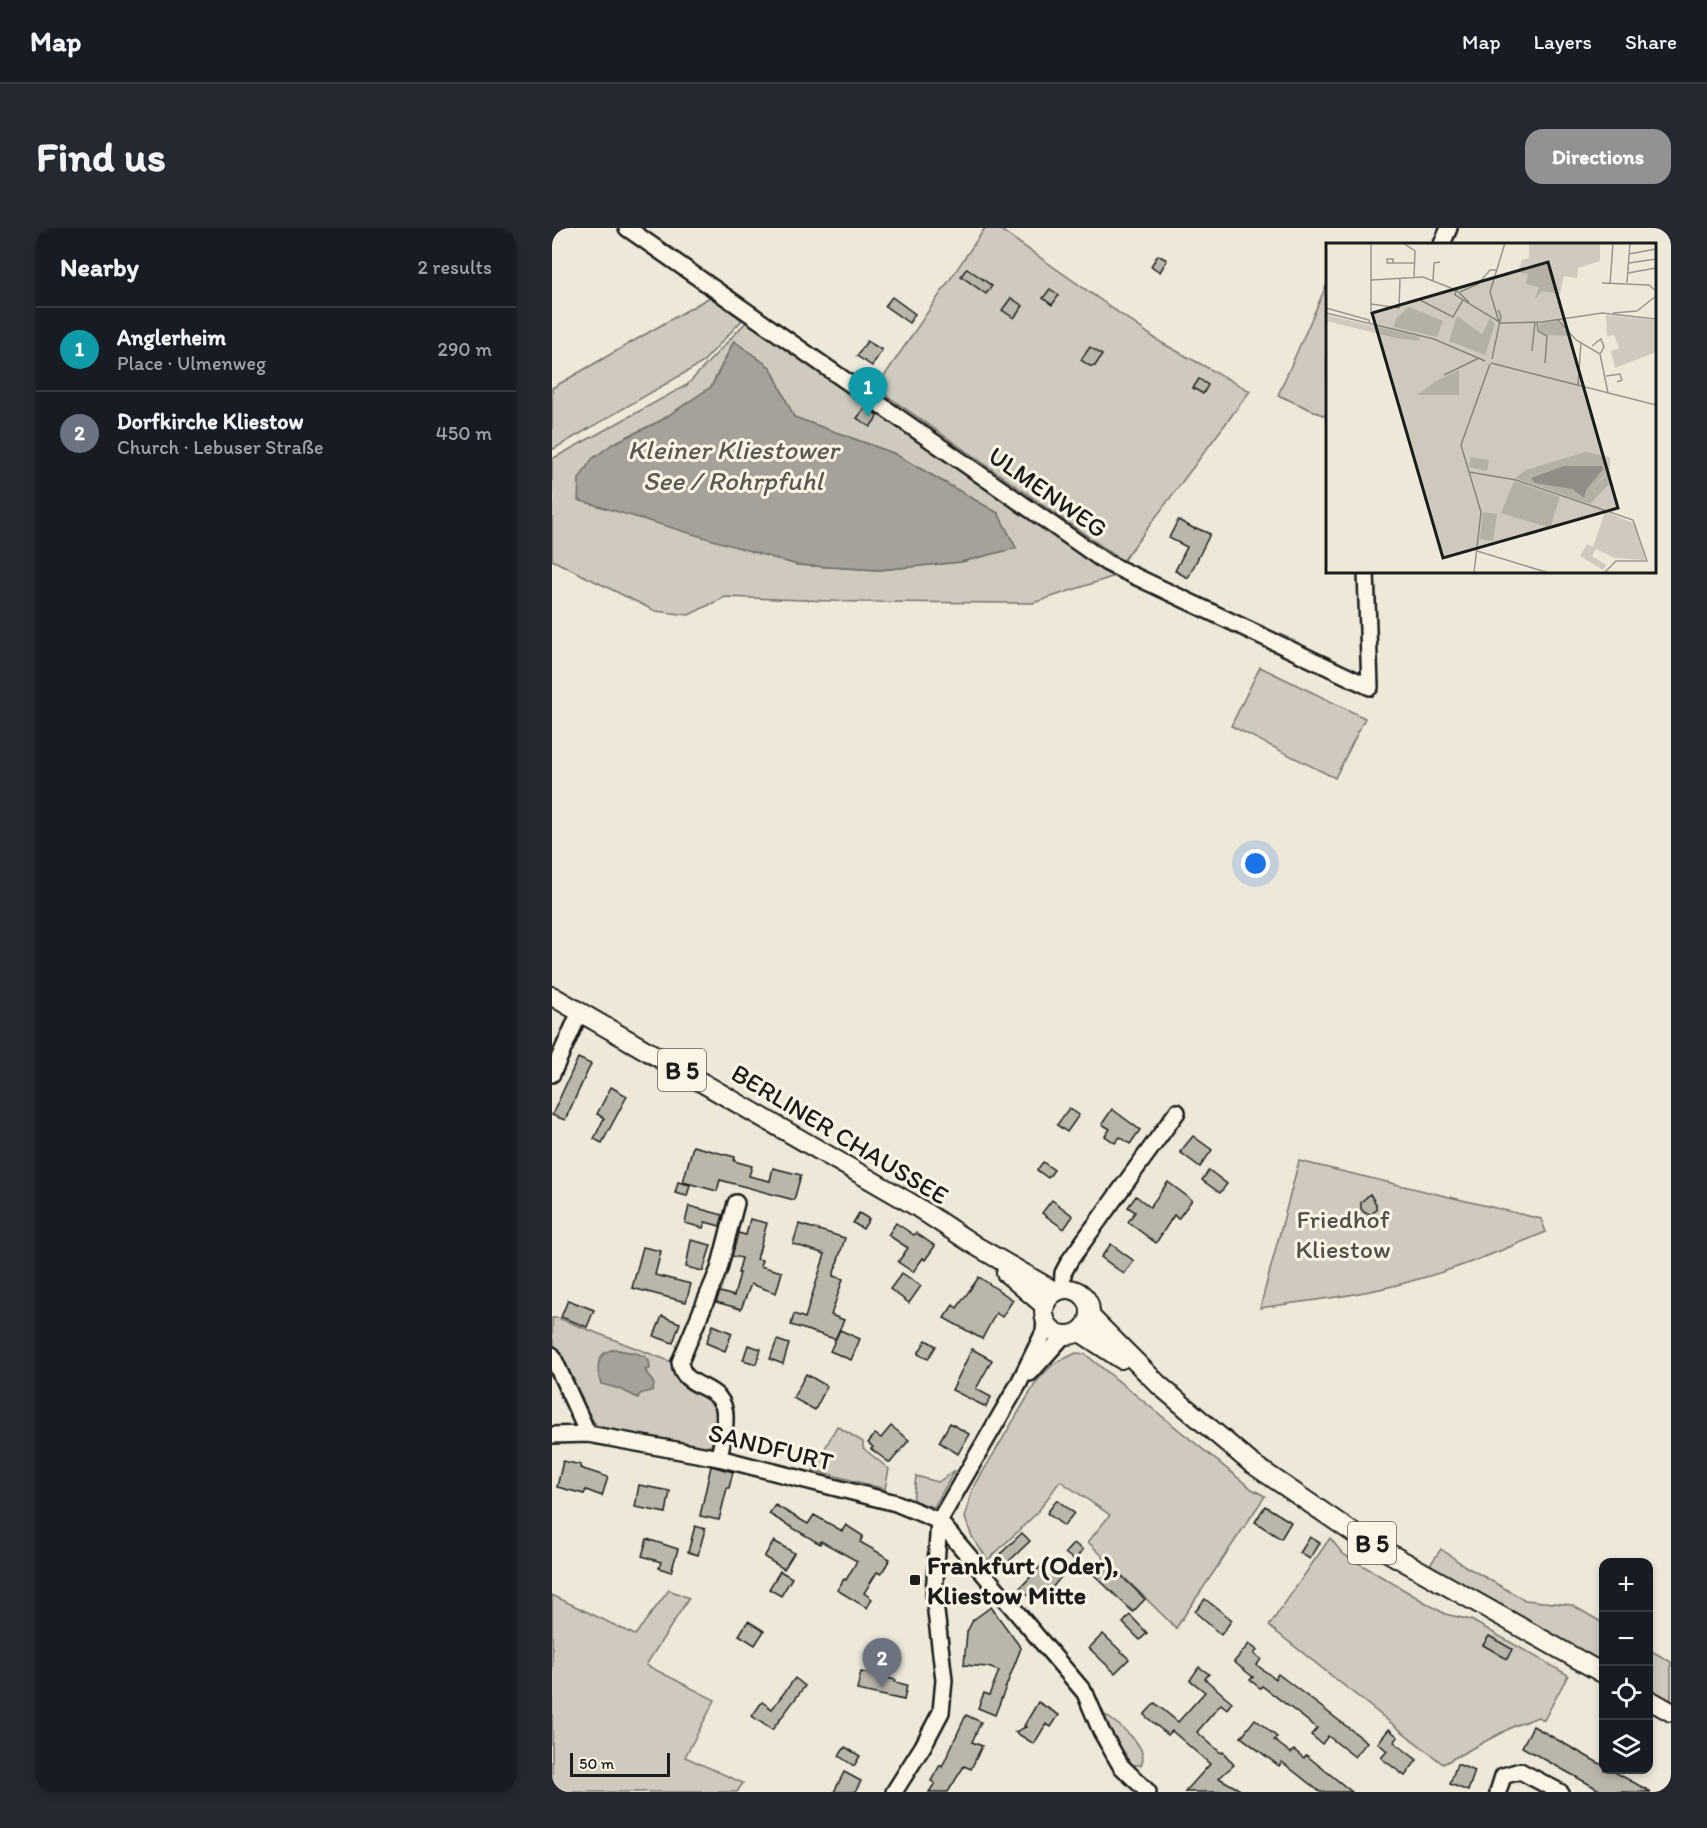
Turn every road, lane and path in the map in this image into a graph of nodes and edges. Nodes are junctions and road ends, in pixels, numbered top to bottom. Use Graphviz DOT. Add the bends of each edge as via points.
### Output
graph roads {
  1 [pos="627,228"];
  2 [pos="1449,228"];
  3 [pos="1442,243"];
  4 [pos="1366,573"];
  5 [pos="552,996"];
  6 [pos="580,1012"];
  7 [pos="552,1074"];
  8 [pos="1177,1112"];
  9 [pos="736,1203"];
  10 [pos="1052,1302"];
  11 [pos="1078,1328"];
  12 [pos="552,1355"];
  13 [pos="1018,1385"];
  14 [pos="588,1434"];
  15 [pos="552,1435"];
  16 [pos="719,1458"];
  17 [pos="939,1521"];
  18 [pos="1599,1671"];
  19 [pos="1653,1702"];
  20 [pos="1671,1712"];
  21 [pos="894,1792"];
  22 [pos="1148,1792"];
  23 [pos="1498,1792"];
  24 [pos="1560,1792"];
  1 -- 4 [label="street, ULMENWEG" via="1107,562 1370,687"];
  2 -- 3 [label="street"];
  5 -- 6 [label="main road, BERLINER CHAUSSEE / B 5"];
  6 -- 7 [label="street"];
  6 -- 10 [label="main road, BERLINER CHAUSSEE / B 5" via="914,1205"];
  8 -- 10 [label="street" via="1070,1260"];
  9 -- 16 [label="street" via="719,1269 680,1362 687,1379 714,1392 723,1403 726,1419"];
  10 -- 11 [label="main road" via="1052,1330"];
  10 -- 11 [label="main road" via="1075,1291 1085,1298 1090,1310"];
  10 -- 13 [label="street" via="1044,1332"];
  11 -- 13 [label="street"];
  11 -- 18 [label="main road, B 5" via="1159,1385 1251,1463 1355,1534"];
  12 -- 14 [label="street"];
  13 -- 17 [label="street"];
  14 -- 15 [label="street, SANDFURT"];
  14 -- 16 [label="street, SANDFURT"];
  16 -- 17 [label="street, SANDFURT" via="896,1503"];
  17 -- 21 [label="street" via="934,1594 944,1680 941,1712"];
  17 -- 22 [label="street" via="1085,1693 1121,1766"];
  19 -- 20 [label="main road"];
  23 -- 24 [label="street" via="1503,1776 1520,1771"];
}
